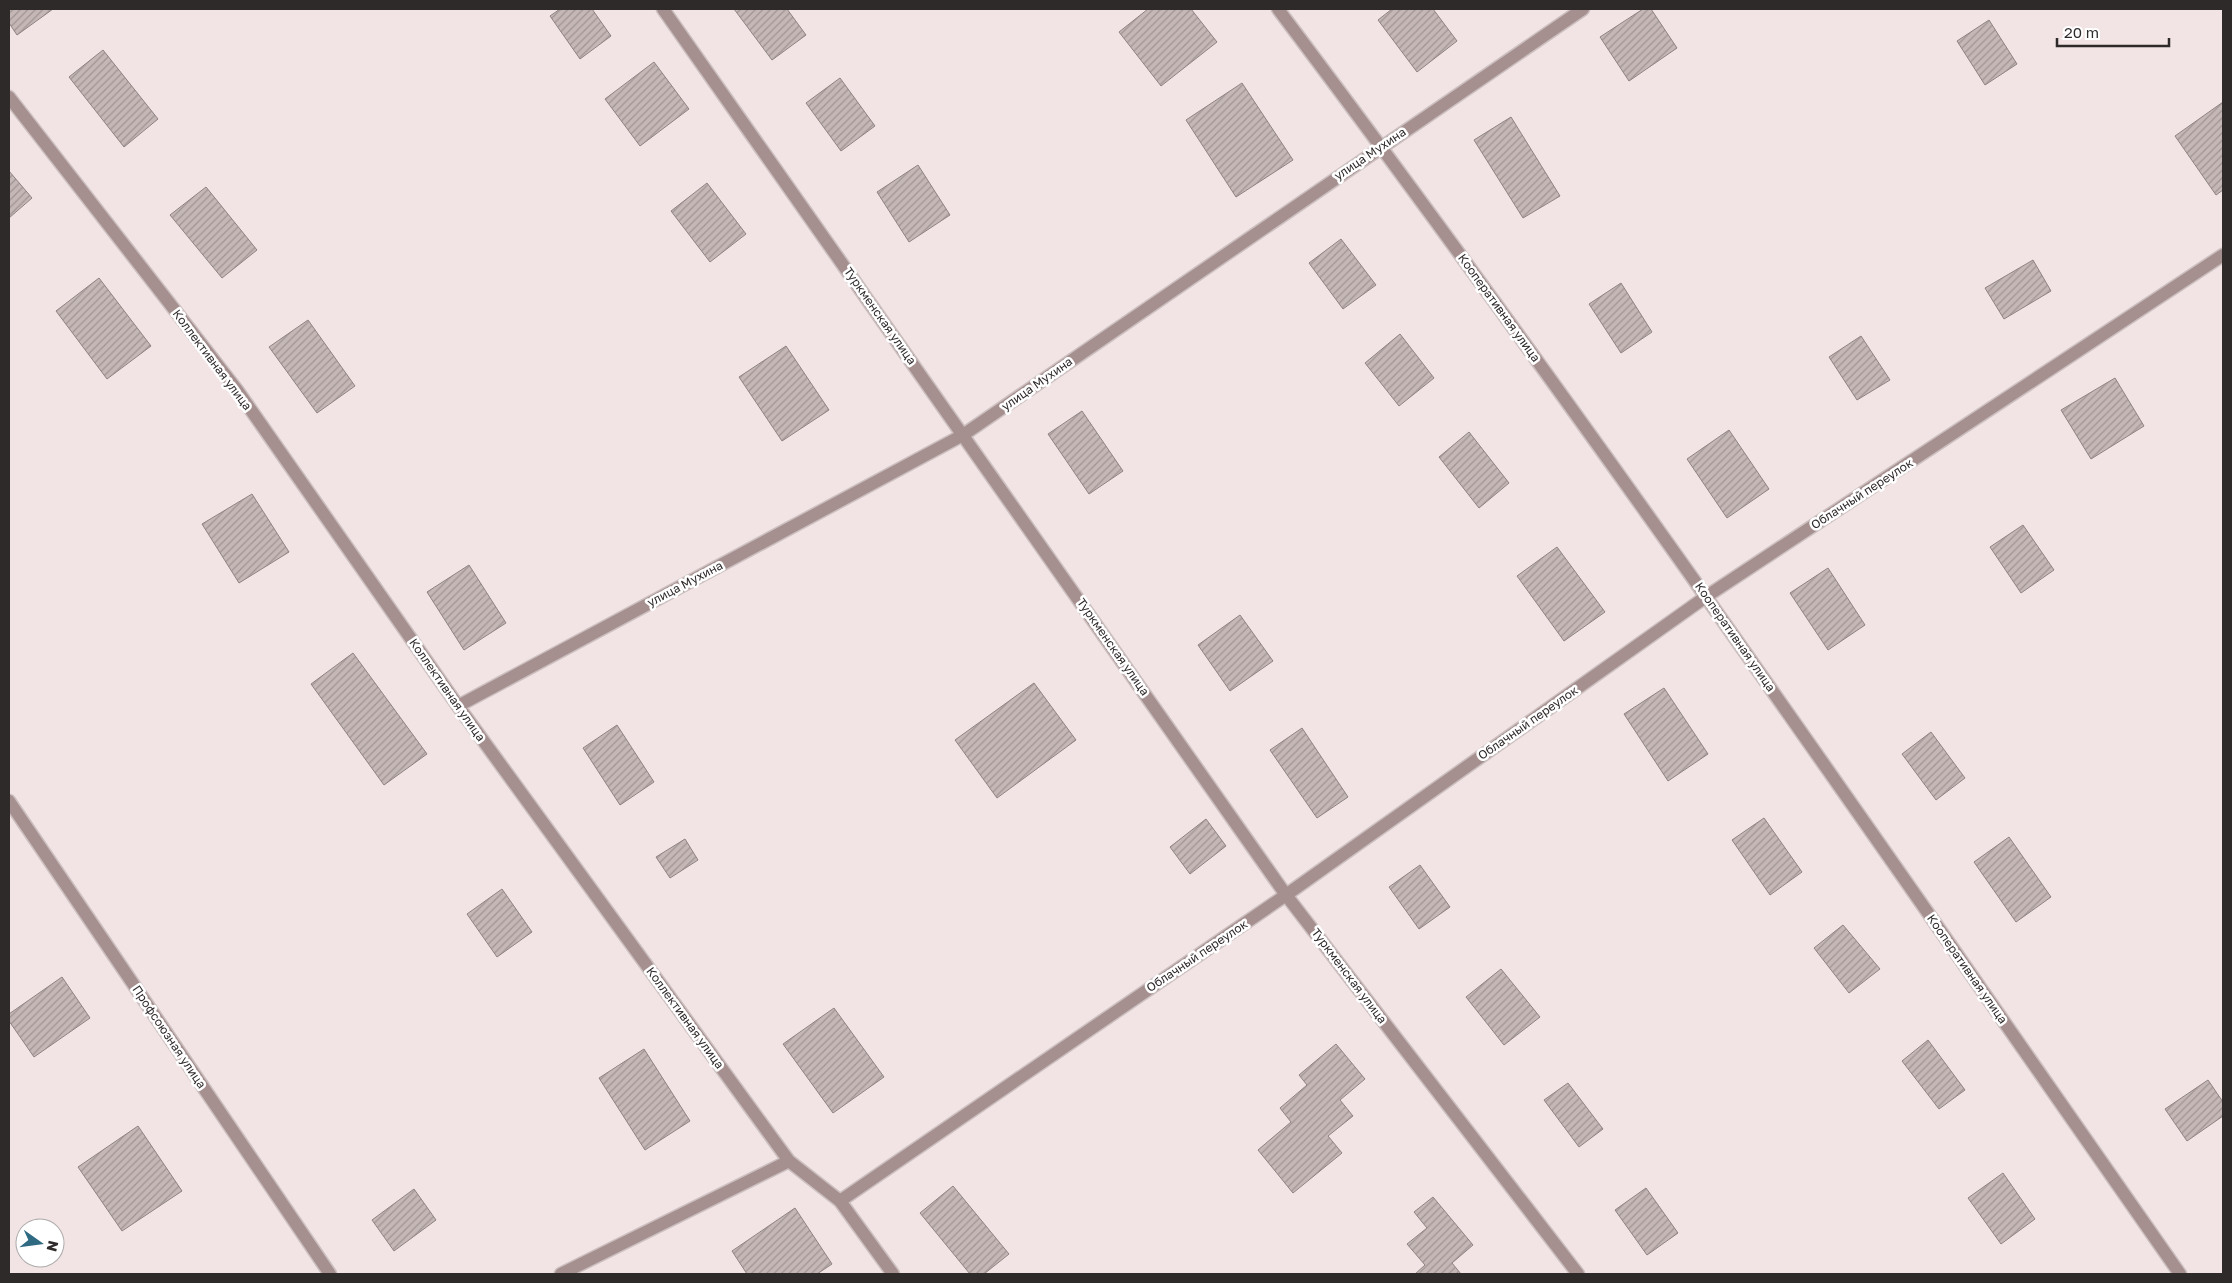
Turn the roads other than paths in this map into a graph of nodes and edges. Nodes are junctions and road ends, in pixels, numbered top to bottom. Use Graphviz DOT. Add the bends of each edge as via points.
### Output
graph roads {
  1 [pos="663,9"];
  2 [pos="1278,9"];
  3 [pos="1583,9"];
  4 [pos="9,98"];
  5 [pos="1381,146"];
  6 [pos="2223,255"];
  7 [pos="963,434"];
  8 [pos="1707,596"];
  9 [pos="458,706"];
  10 [pos="9,800"];
  11 [pos="1286,895"];
  12 [pos="789,1161"];
  13 [pos="840,1200"];
  14 [pos="330,1274"];
  15 [pos="561,1274"];
  16 [pos="893,1274"];
  17 [pos="1578,1274"];
  18 [pos="2180,1274"];
  1 -- 7 [label="street, Туркменская улица"];
  2 -- 5 [label="street, Кооперативная улица"];
  3 -- 5 [label="street, улица Мухина"];
  4 -- 9 [label="street, Коллективная улица" via="237,390"];
  5 -- 7 [label="street, улица Мухина"];
  5 -- 8 [label="street, Кооперативная улица"];
  6 -- 8 [label="street, Облачный переулок"];
  7 -- 9 [label="street, улица Мухина"];
  7 -- 11 [label="street, Туркменская улица"];
  8 -- 11 [label="street, Облачный переулок"];
  8 -- 18 [label="street, Кооперативная улица"];
  9 -- 12 [label="street, Коллективная улица"];
  10 -- 14 [label="street, Профсоюзная улица"];
  11 -- 13 [label="street, Облачный переулок"];
  11 -- 17 [label="street, Туркменская улица"];
  12 -- 13 [label="street, Коллективная улица"];
  12 -- 15 [label="street"];
  13 -- 16 [label="street, Коллективная улица"];
}
